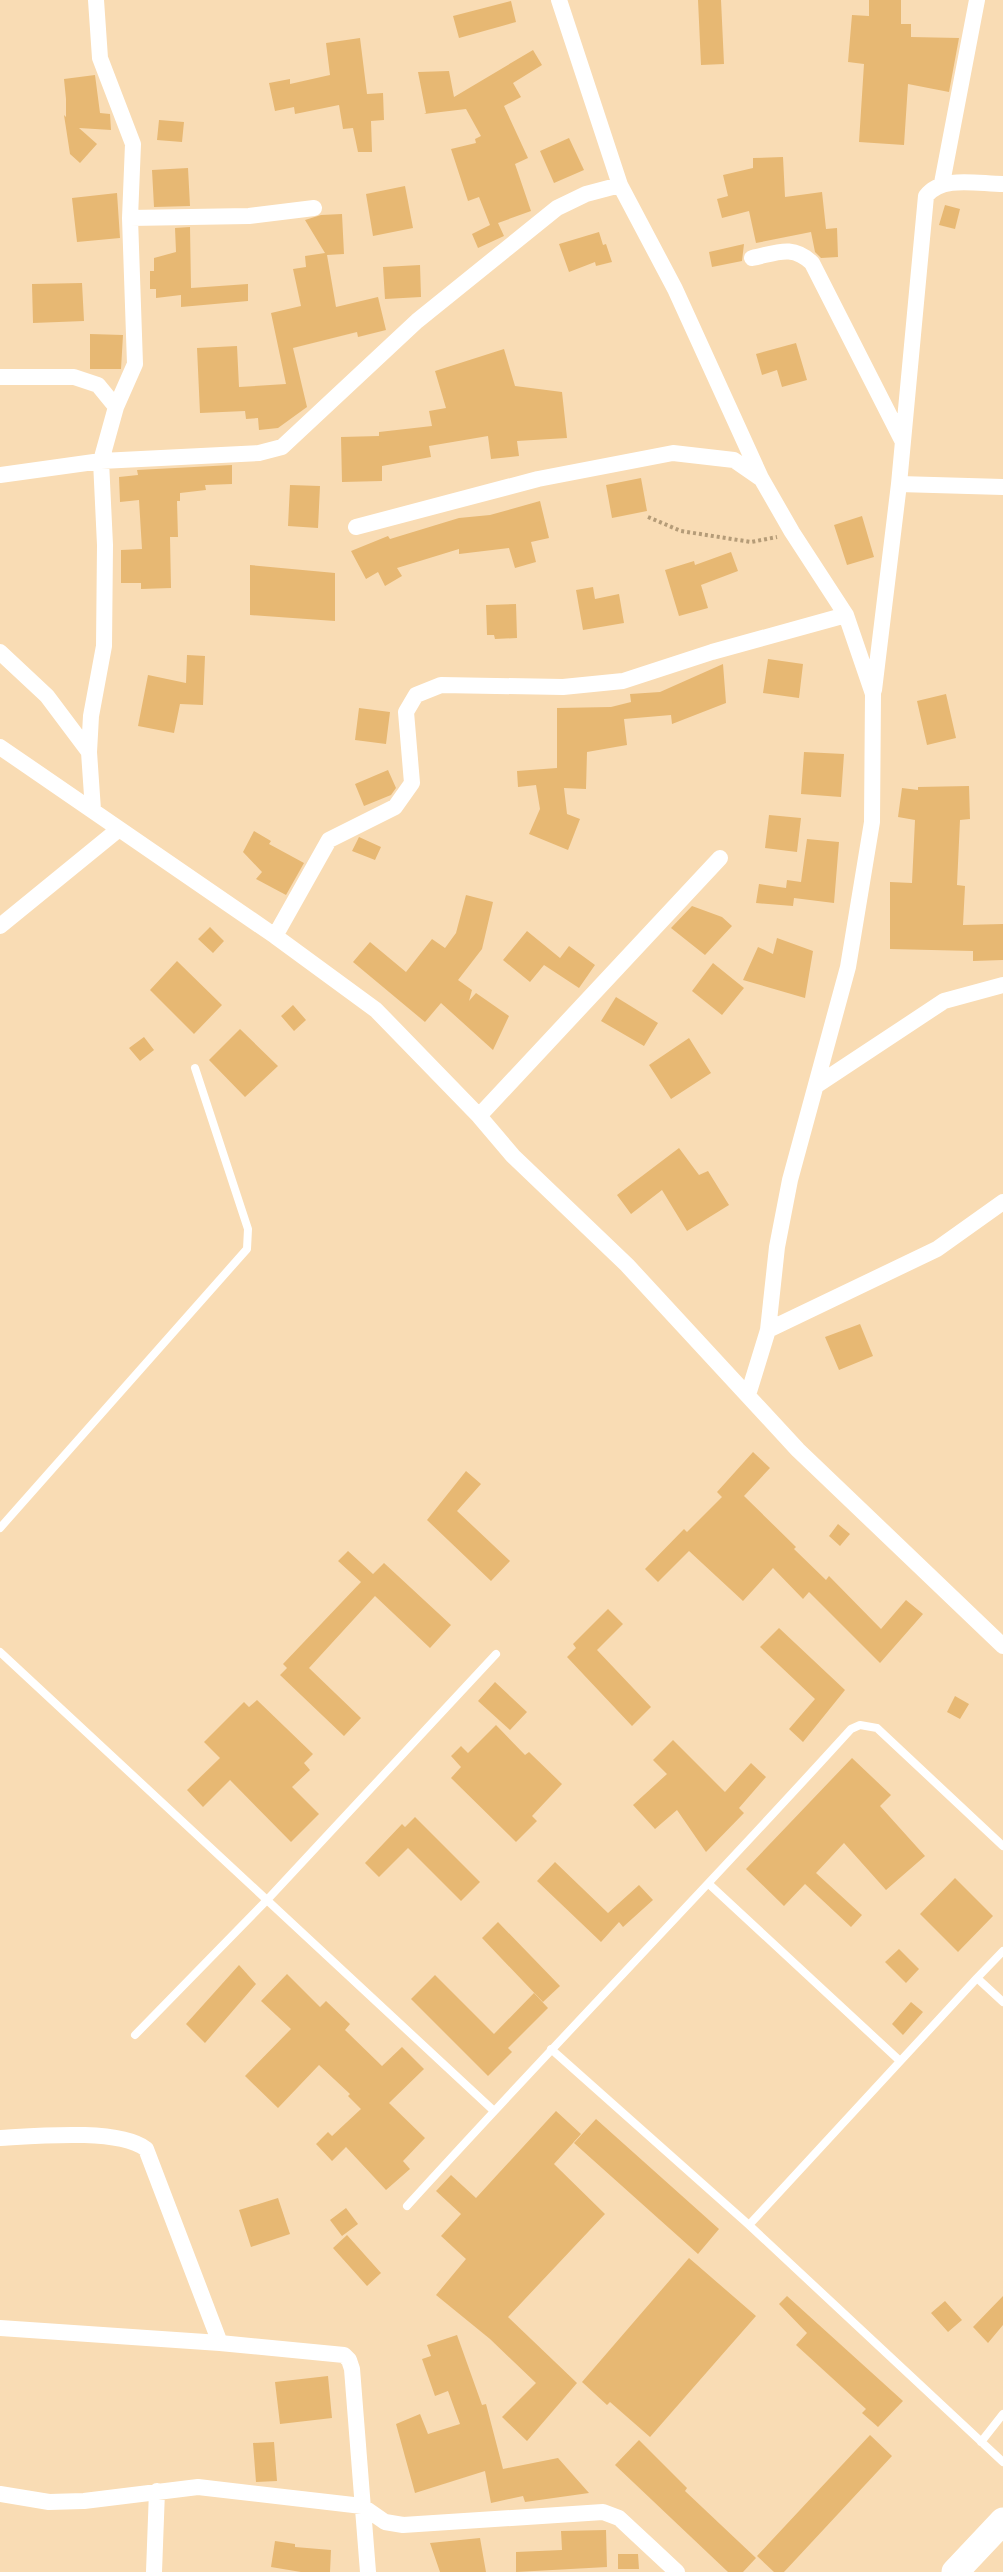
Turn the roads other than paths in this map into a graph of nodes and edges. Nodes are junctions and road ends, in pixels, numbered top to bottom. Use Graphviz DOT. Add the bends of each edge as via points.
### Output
graph roads {
  1 [pos="96,0"];
  2 [pos="559,0"];
  3 [pos="977,0"];
  4 [pos="942,183"];
  5 [pos="1003,184"];
  6 [pos="620,185"];
  7 [pos="314,208"];
  8 [pos="130,218"];
  9 [pos="752,258"];
  10 [pos="0,377"];
  11 [pos="116,407"];
  12 [pos="902,441"];
  13 [pos="101,461"];
  14 [pos="0,475"];
  15 [pos="761,478"];
  16 [pos="899,484"];
  17 [pos="1003,487"];
  18 [pos="356,527"];
  19 [pos="846,615"];
  20 [pos="0,652"];
  21 [pos="873,694"];
  22 [pos="0,747"];
  23 [pos="89,752"];
  24 [pos="93,810"];
  25 [pos="119,830"];
  26 [pos="720,858"];
  27 [pos="0,926"];
  28 [pos="275,936"];
  29 [pos="1003,985"];
  30 [pos="195,1068"];
  31 [pos="817,1085"];
  32 [pos="479,1116"];
  33 [pos="1003,1202"];
  34 [pos="768,1330"];
  35 [pos="748,1395"];
  36 [pos="0,1528"];
  37 [pos="1003,1646"];
  38 [pos="0,1652"];
  39 [pos="496,1654"];
  40 [pos="1003,1846"];
  41 [pos="710,1884"];
  42 [pos="267,1900"];
  43 [pos="1003,1951"];
  44 [pos="977,1978"];
  45 [pos="1003,2002"];
  46 [pos="135,2035"];
  47 [pos="551,2049"];
  48 [pos="900,2061"];
  49 [pos="494,2110"];
  50 [pos="0,2138"];
  51 [pos="407,2206"];
  52 [pos="749,2225"];
  53 [pos="0,2328"];
  54 [pos="220,2343"];
  55 [pos="1003,2414"];
  56 [pos="981,2442"];
  57 [pos="1003,2462"];
  58 [pos="157,2491"];
  59 [pos="0,2494"];
  60 [pos="362,2506"];
  61 [pos="1003,2521"];
  62 [pos="154,2572"];
  63 [pos="368,2572"];
  64 [pos="677,2572"];
  65 [pos="955,2572"];
  1 -- 8 [label="street" via="100,58 133,144"];
  2 -- 6 [label="street"];
  3 -- 4 [label="street"];
  4 -- 5 [label="street"];
  4 -- 12 [label="street" via="932,187 926,196"];
  6 -- 13 [label="street" via="586,194 557,208 417,321 282,447 258,453"];
  6 -- 15 [label="street" via="675,289"];
  7 -- 8 [label="street" via="249,216"];
  8 -- 11 [label="street" via="135,364"];
  9 -- 12 [label="street" via="789,250 812,263"];
  10 -- 11 [label="street" via="74,376 98,385"];
  11 -- 13 [label="street"];
  12 -- 16 [label="street"];
  13 -- 14 [label="street"];
  13 -- 23 [label="street" via="104,646 91,716"];
  15 -- 18 [label="street" via="734,460 673,453 538,479"];
  15 -- 19 [label="street"];
  16 -- 17 [label="street"];
  16 -- 21 [label="street"];
  19 -- 21 [label="street"];
  19 -- 28 [label="street" via="623,681 564,687 441,685 416,696 406,712 412,783 395,807 329,840"];
  20 -- 23 [label="street" via="47,696"];
  21 -- 31 [label="street" via="872,822 848,967"];
  22 -- 24 [label="street"];
  23 -- 24 [label="street"];
  24 -- 25 [label="street"];
  25 -- 27 [label="street"];
  25 -- 28 [label="street"];
  26 -- 32 [label="street"];
  28 -- 32 [label="street" via="376,1010"];
  29 -- 31 [label="street" via="944,1001"];
  30 -- 36 [label="lane" via="248,1229 247,1249"];
  31 -- 34 [label="street" via="790,1180 777,1247"];
  32 -- 35 [label="street" via="513,1156 627,1265"];
  33 -- 34 [label="street" via="937,1249"];
  34 -- 35 [label="street"];
  35 -- 37 [label="street" via="798,1450"];
  38 -- 42 [label="lane"];
  39 -- 42 [label="lane"];
  40 -- 41 [label="lane" via="878,1728 860,1725 851,1729"];
  41 -- 47 [label="lane"];
  41 -- 48 [label="lane"];
  42 -- 46 [label="lane"];
  42 -- 49 [label="lane"];
  43 -- 44 [label="lane"];
  44 -- 45 [label="lane"];
  44 -- 48 [label="lane"];
  47 -- 49 [label="lane"];
  47 -- 52 [label="lane"];
  48 -- 52 [label="lane"];
  49 -- 51 [label="lane"];
  50 -- 54 [label="street" via="59,2134 129,2140 146,2149"];
  52 -- 56 [label="lane"];
  53 -- 54 [label="street"];
  54 -- 60 [label="street" via="336,2354 349,2360"];
  55 -- 56 [label="lane"];
  56 -- 57 [label="lane"];
  58 -- 59 [label="street" via="49,2502"];
  58 -- 60 [label="street" via="198,2487"];
  58 -- 62 [label="street"];
  60 -- 63 [label="street"];
  60 -- 64 [label="street" via="385,2522 403,2525 612,2513"];
  61 -- 65 [label="main road"];
}
